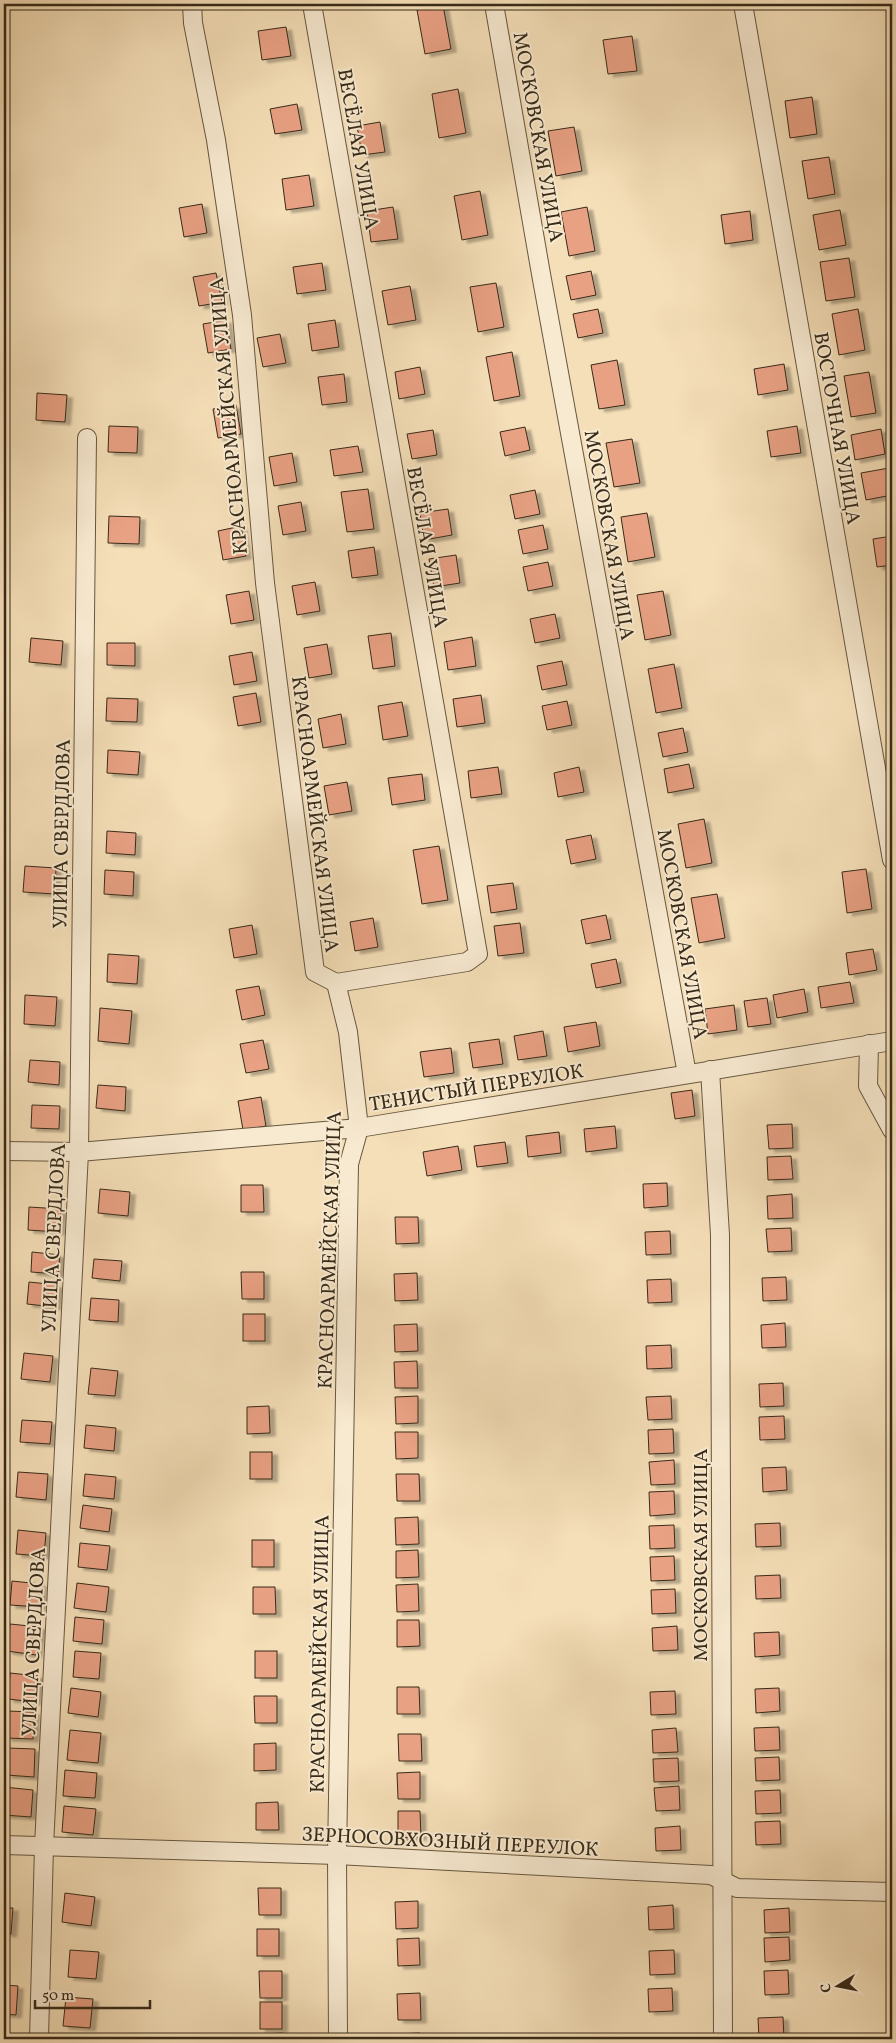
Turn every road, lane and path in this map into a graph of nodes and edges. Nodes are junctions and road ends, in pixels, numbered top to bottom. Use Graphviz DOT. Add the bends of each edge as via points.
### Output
graph roads {
  1 [pos="192,4"];
  2 [pos="312,4"];
  3 [pos="494,4"];
  4 [pos="506,4"];
  5 [pos="743,4"];
  6 [pos="87,438"];
  7 [pos="892,860"];
  8 [pos="336,983"];
  9 [pos="892,1041"];
  10 [pos="870,1044"];
  11 [pos="710,1070"];
  12 [pos="687,1074"];
  13 [pos="359,1128"];
  14 [pos="892,1130"];
  15 [pos="4,1151"];
  16 [pos="79,1152"];
  17 [pos="4,1845"];
  18 [pos="44,1846"];
  19 [pos="337,1855"];
  20 [pos="723,1881"];
  21 [pos="892,1892"];
  22 [pos="39,2039"];
  23 [pos="338,2039"];
  24 [pos="724,2039"];
  1 -- 8 [label="street, КРАСНОАРМЕЙСКАЯ УЛИЦА" via="242,315 265,583 315,972"];
  2 -- 8 [label="street, ВЕСЁЛАЯ УЛИЦА" via="478,954 467,962"];
  3 -- 4 [label="street"];
  3 -- 12 [label="street, МОСКОВСКАЯ УЛИЦА"];
  5 -- 7 [label="street, ВОСТОЧНАЯ УЛИЦА"];
  6 -- 16 [label="street, УЛИЦА СВЕРДЛОВА"];
  8 -- 13 [label="street, КРАСНОАРМЕЙСКАЯ УЛИЦА" via="348,1032"];
  9 -- 10 [label="street, ТЕНИСТЫЙ ПЕРЕУЛОК"];
  10 -- 11 [label="street, ТЕНИСТЫЙ ПЕРЕУЛОК"];
  10 -- 14 [label="street" via="868,1086"];
  11 -- 12 [label="street, ТЕНИСТЫЙ ПЕРЕУЛОК"];
  11 -- 20 [label="street, МОСКОВСКАЯ УЛИЦА" via="720,1235"];
  12 -- 13 [label="street, ТЕНИСТЫЙ ПЕРЕУЛОК"];
  13 -- 16 [label="street, ТЕНИСТЫЙ ПЕРЕУЛОК"];
  13 -- 19 [label="street, КРАСНОАРМЕЙСКАЯ УЛИЦА" via="349,1164"];
  15 -- 16 [label="street, ТЕНИСТЫЙ ПЕРЕУЛОК"];
  16 -- 18 [label="street, УЛИЦА СВЕРДЛОВА"];
  17 -- 18 [label="street, ЗЕРНОСОВХОЗНЫЙ ПЕРЕУЛОК"];
  18 -- 19 [label="street, ЗЕРНОСОВХОЗНЫЙ ПЕРЕУЛОК"];
  18 -- 22 [label="street, УЛИЦА СВЕРДЛОВА"];
  19 -- 20 [label="street, ЗЕРНОСОВХОЗНЫЙ ПЕРЕУЛОК" via="711,1876"];
  19 -- 23 [label="street, КРАСНОАРМЕЙСКАЯ УЛИЦА"];
  20 -- 21 [label="street, ЗЕРНОСОВХОЗНЫЙ ПЕРЕУЛОК" via="737,1888"];
  20 -- 24 [label="street, МОСКОВСКАЯ УЛИЦА"];
}
